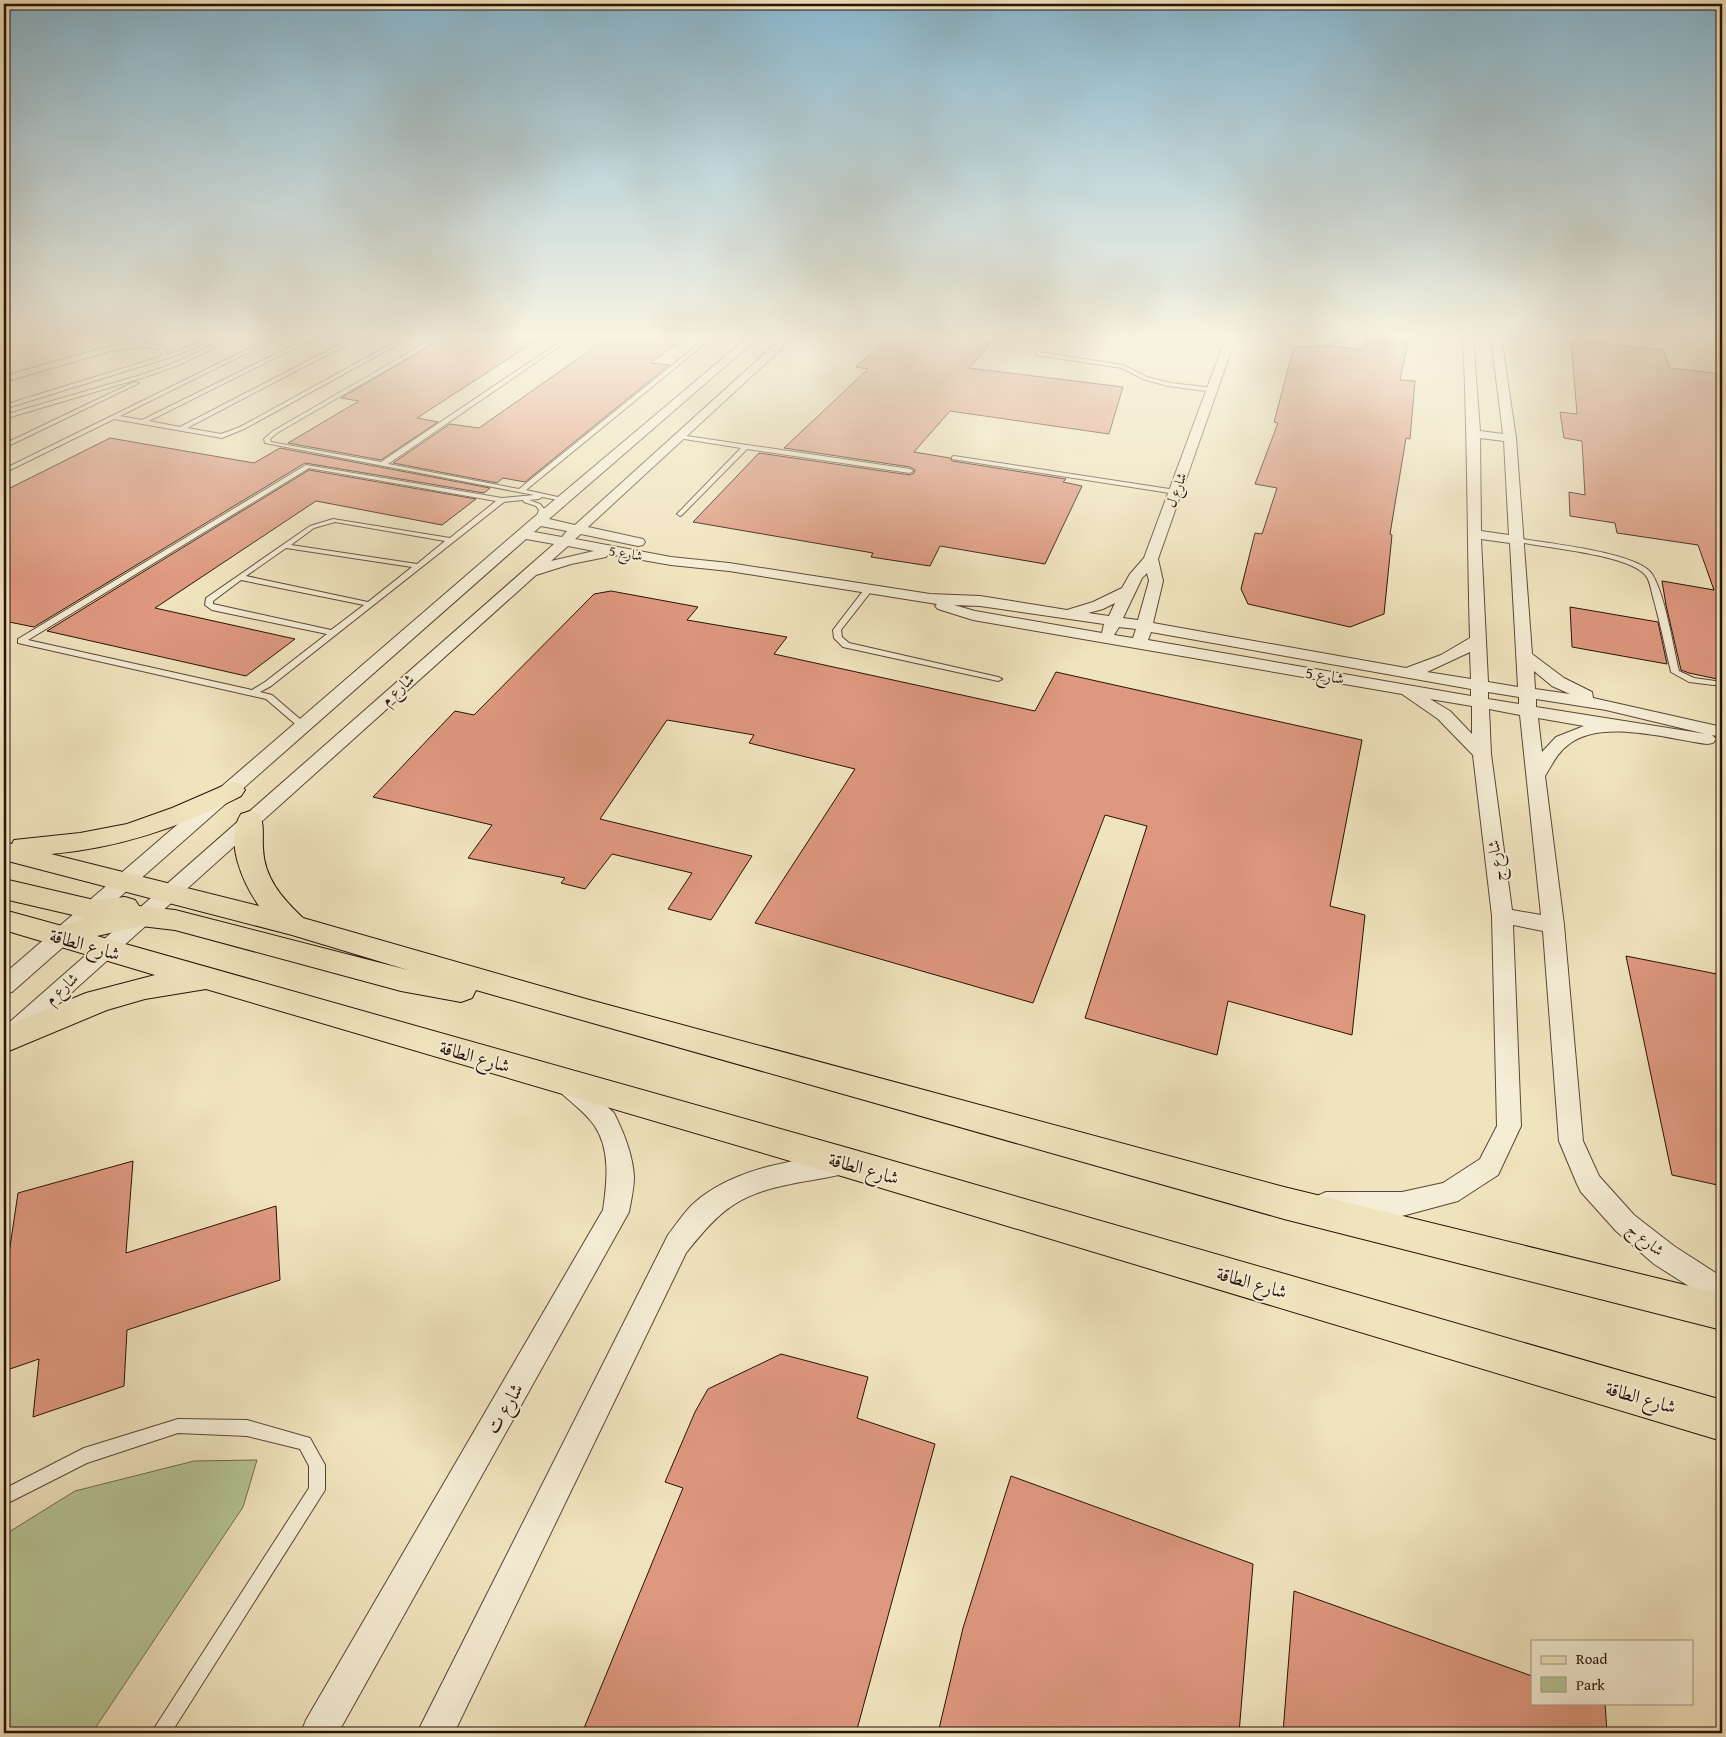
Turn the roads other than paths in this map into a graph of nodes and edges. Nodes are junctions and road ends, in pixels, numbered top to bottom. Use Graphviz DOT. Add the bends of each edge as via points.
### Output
graph roads {
  1 [pos="63,418"];
  2 [pos="111,418"];
  3 [pos="119,418"];
  4 [pos="151,418"];
  5 [pos="202,418"];
  6 [pos="260,418"];
  7 [pos="300,418"];
  8 [pos="451,418"];
  9 [pos="613,418"];
  10 [pos="658,418"];
  11 [pos="700,418"];
  12 [pos="1204,418"];
  13 [pos="1473,418"];
  14 [pos="1507,418"];
  15 [pos="143,422"];
  16 [pos="649,426"];
  17 [pos="181,429"];
  18 [pos="683,434"];
  19 [pos="1474,434"];
  20 [pos="1510,438"];
  21 [pos="4,446"];
  22 [pos="746,446"];
  23 [pos="954,458"];
  24 [pos="383,464"];
  25 [pos="910,471"];
  26 [pos="4,472"];
  27 [pos="1176,492"];
  28 [pos="520,495"];
  29 [pos="564,499"];
  30 [pos="502,500"];
  31 [pos="607,502"];
  32 [pos="680,514"];
  33 [pos="538,521"];
  34 [pos="578,530"];
  35 [pos="524,534"];
  36 [pos="1474,534"];
  37 [pos="452,540"];
  38 [pos="1516,540"];
  39 [pos="630,541"];
  40 [pos="564,542"];
  41 [pos="285,546"];
  42 [pos="618,552"];
  43 [pos="1151,558"];
  44 [pos="418,566"];
  45 [pos="729,567"];
  46 [pos="240,577"];
  47 [pos="524,577"];
  48 [pos="869,589"];
  49 [pos="1127,590"];
  50 [pos="930,599"];
  51 [pos="1151,603"];
  52 [pos="369,604"];
  53 [pos="1057,613"];
  54 [pos="1114,621"];
  55 [pos="1146,626"];
  56 [pos="333,633"];
  57 [pos="1106,637"];
  58 [pos="1216,640"];
  59 [pos="1477,640"];
  60 [pos="1140,643"];
  61 [pos="1524,655"];
  62 [pos="1406,672"];
  63 [pos="998,679"];
  64 [pos="1722,684"];
  65 [pos="1397,688"];
  66 [pos="253,693"];
  67 [pos="1481,694"];
  68 [pos="1528,701"];
  69 [pos="1606,705"];
  70 [pos="1610,725"];
  71 [pos="304,726"];
  72 [pos="1722,732"];
  73 [pos="1722,740"];
  74 [pos="1482,754"];
  75 [pos="1537,774"];
  76 [pos="232,790"];
  77 [pos="250,820"];
  78 [pos="4,846"];
  79 [pos="4,851"];
  80 [pos="124,883"];
  81 [pos="4,889"];
  82 [pos="167,894"];
  83 [pos="94,910"];
  84 [pos="141,916"];
  85 [pos="1502,916"];
  86 [pos="4,920"];
  87 [pos="293,925"];
  88 [pos="1553,925"];
  89 [pos="62,937"];
  90 [pos="104,950"];
  91 [pos="213,979"];
  92 [pos="4,986"];
  93 [pos="586,1012"];
  94 [pos="4,1041"];
  95 [pos="566,1082"];
  96 [pos="848,1163"];
  97 [pos="1284,1203"];
  98 [pos="1722,1292"];
  99 [pos="1722,1312"];
  100 [pos="1722,1421"];
  101 [pos="4,1497"];
  102 [pos="161,1733"];
  103 [pos="319,1733"];
  104 [pos="435,1733"];
  1 -- 21 [label="lane"];
  2 -- 26 [label="lane"];
  3 -- 15 [label="lane"];
  4 -- 15 [label="lane"];
  5 -- 17 [label="lane"];
  6 -- 17 [label="lane" via="222,436"];
  7 -- 24 [label="lane" via="267,439 268,443"];
  8 -- 24 [label="lane"];
  9 -- 28 [label="lane"];
  10 -- 16 [label="street, شارع م"];
  11 -- 18 [label="street, شارع م"];
  12 -- 27 [label="street, شارع ل"];
  13 -- 19 [label="street, شارع ج"];
  14 -- 20 [label="street, شارع ج"];
  15 -- 17 [label="lane"];
  16 -- 18 [label="street"];
  16 -- 29 [label="street, شارع م"];
  18 -- 22 [label="lane"];
  18 -- 31 [label="street, شارع م"];
  19 -- 20 [label="street"];
  19 -- 36 [label="street, شارع ج"];
  20 -- 38 [label="street, شارع ج"];
  22 -- 25 [label="lane"];
  22 -- 32 [label="lane"];
  23 -- 27 [label="lane"];
  24 -- 28 [label="lane"];
  27 -- 43 [label="street, شارع ل"];
  28 -- 29 [label="lane"];
  28 -- 30 [label="lane"];
  28 -- 33 [label="lane" via="541,508"];
  29 -- 33 [label="street, شارع م"];
  30 -- 37 [label="lane"];
  30 -- 66 [label="lane" via="308,466 21,641"];
  31 -- 34 [label="street, شارع م"];
  31 -- 39 [label="street" via="609,523"];
  33 -- 34 [label="street, شارع 5"];
  33 -- 35 [label="street, شارع م"];
  34 -- 39 [label="street, شارع 5"];
  34 -- 40 [label="street, شارع م"];
  35 -- 40 [label="street, شارع 5"];
  35 -- 71 [label="street, شارع م"];
  36 -- 38 [label="street"];
  36 -- 59 [label="street, شارع ج"];
  37 -- 41 [label="lane" via="335,520 312,527"];
  37 -- 44 [label="lane"];
  38 -- 61 [label="street, شارع ج"];
  38 -- 64 [label="lane" via="1615,558 1649,574 1675,672 1692,680"];
  39 -- 45 [label="street, شارع 5" via="692,554"];
  40 -- 42 [label="street, شارع 5"];
  40 -- 47 [label="street, شارع م"];
  41 -- 44 [label="lane"];
  41 -- 46 [label="lane"];
  42 -- 45 [label="street, شارع 5" via="685,564"];
  42 -- 47 [label="street" via="568,560"];
  43 -- 49 [label="street, شارع ل"];
  43 -- 51 [label="street" via="1156,581"];
  44 -- 52 [label="lane"];
  45 -- 48 [label="street, شارع 5"];
  46 -- 52 [label="lane"];
  46 -- 56 [label="lane" via="209,600 209,605"];
  47 -- 77 [label="street, شارع م"];
  48 -- 50 [label="street, شارع 5"];
  48 -- 63 [label="lane" via="837,630 838,638 846,646"];
  49 -- 53 [label="street" via="1098,606"];
  49 -- 54 [label="street, شارع ل"];
  50 -- 53 [label="street, شارع 5" via="980,600"];
  50 -- 57 [label="street, شارع 5" via="973,615"];
  51 -- 55 [label="street"];
  51 -- 58 [label="street" via="1176,624"];
  52 -- 56 [label="lane"];
  53 -- 54 [label="street, شارع 5"];
  54 -- 55 [label="street, شارع 5"];
  54 -- 57 [label="street, شارع ل"];
  55 -- 58 [label="street, شارع 5"];
  55 -- 60 [label="street"];
  56 -- 66 [label="lane"];
  57 -- 60 [label="street, شارع 5"];
  58 -- 62 [label="street, شارع 5"];
  59 -- 62 [label="street" via="1442,662"];
  59 -- 67 [label="street, شارع ج"];
  60 -- 65 [label="street, شارع 5"];
  61 -- 68 [label="street, شارع ج"];
  61 -- 69 [label="street" via="1558,682"];
  62 -- 67 [label="street, شارع 5"];
  65 -- 67 [label="street, شارع 5"];
  65 -- 74 [label="street" via="1444,715"];
  66 -- 71 [label="lane" via="269,697"];
  67 -- 68 [label="street, شارع 5"];
  67 -- 74 [label="street, شارع ج"];
  68 -- 69 [label="street, شارع 5"];
  68 -- 70 [label="street, شارع 5"];
  68 -- 75 [label="street, شارع ج"];
  69 -- 72 [label="street, شارع 5"];
  70 -- 73 [label="street, شارع 5"];
  70 -- 75 [label="street" via="1564,737"];
  71 -- 76 [label="street, شارع م"];
  74 -- 85 [label="street, شارع ج"];
  75 -- 88 [label="street, شارع ج"];
  76 -- 78 [label="main road" via="192,811 106,839 62,846"];
  76 -- 80 [label="street, شارع م"];
  77 -- 82 [label="street, شارع م"];
  77 -- 87 [label="main road" via="249,858 254,876 263,894"];
  79 -- 80 [label="main road"];
  80 -- 82 [label="main road"];
  80 -- 83 [label="street, شارع م"];
  81 -- 83 [label="main road"];
  82 -- 83 [label="main road" via="136,905"];
  82 -- 84 [label="street, شارع م"];
  82 -- 87 [label="main road"];
  83 -- 89 [label="street, شارع م"];
  84 -- 89 [label="main road"];
  84 -- 90 [label="street, شارع م"];
  84 -- 93 [label="main road" via="174,920 401,980"];
  85 -- 88 [label="street"];
  85 -- 97 [label="street, شارع ج" via="1509,1126 1488,1167 1449,1193 1402,1204"];
  86 -- 89 [label="main road, شارع الطاقة"];
  87 -- 93 [label="main road"];
  88 -- 98 [label="street, شارع ج" via="1571,1140 1590,1184 1632,1228 1664,1254"];
  89 -- 90 [label="main road, شارع الطاقة"];
  89 -- 92 [label="street, شارع م"];
  90 -- 91 [label="main road, شارع الطاقة"];
  90 -- 94 [label="street, شارع م"];
  91 -- 94 [label="main road" via="173,982 122,992 44,1020"];
  91 -- 95 [label="main road, شارع الطاقة"];
  93 -- 97 [label="main road"];
  95 -- 96 [label="main road, شارع الطاقة"];
  95 -- 103 [label="street, شارع ت" via="605,1120 621,1176 616,1212"];
  96 -- 100 [label="main road, شارع الطاقة"];
  96 -- 104 [label="street" via="782,1174 744,1185 705,1211 677,1244"];
  97 -- 99 [label="main road"];
  101 -- 102 [label="lane" via="84,1456 178,1426 246,1428 305,1443 317,1465 317,1490"];
}
